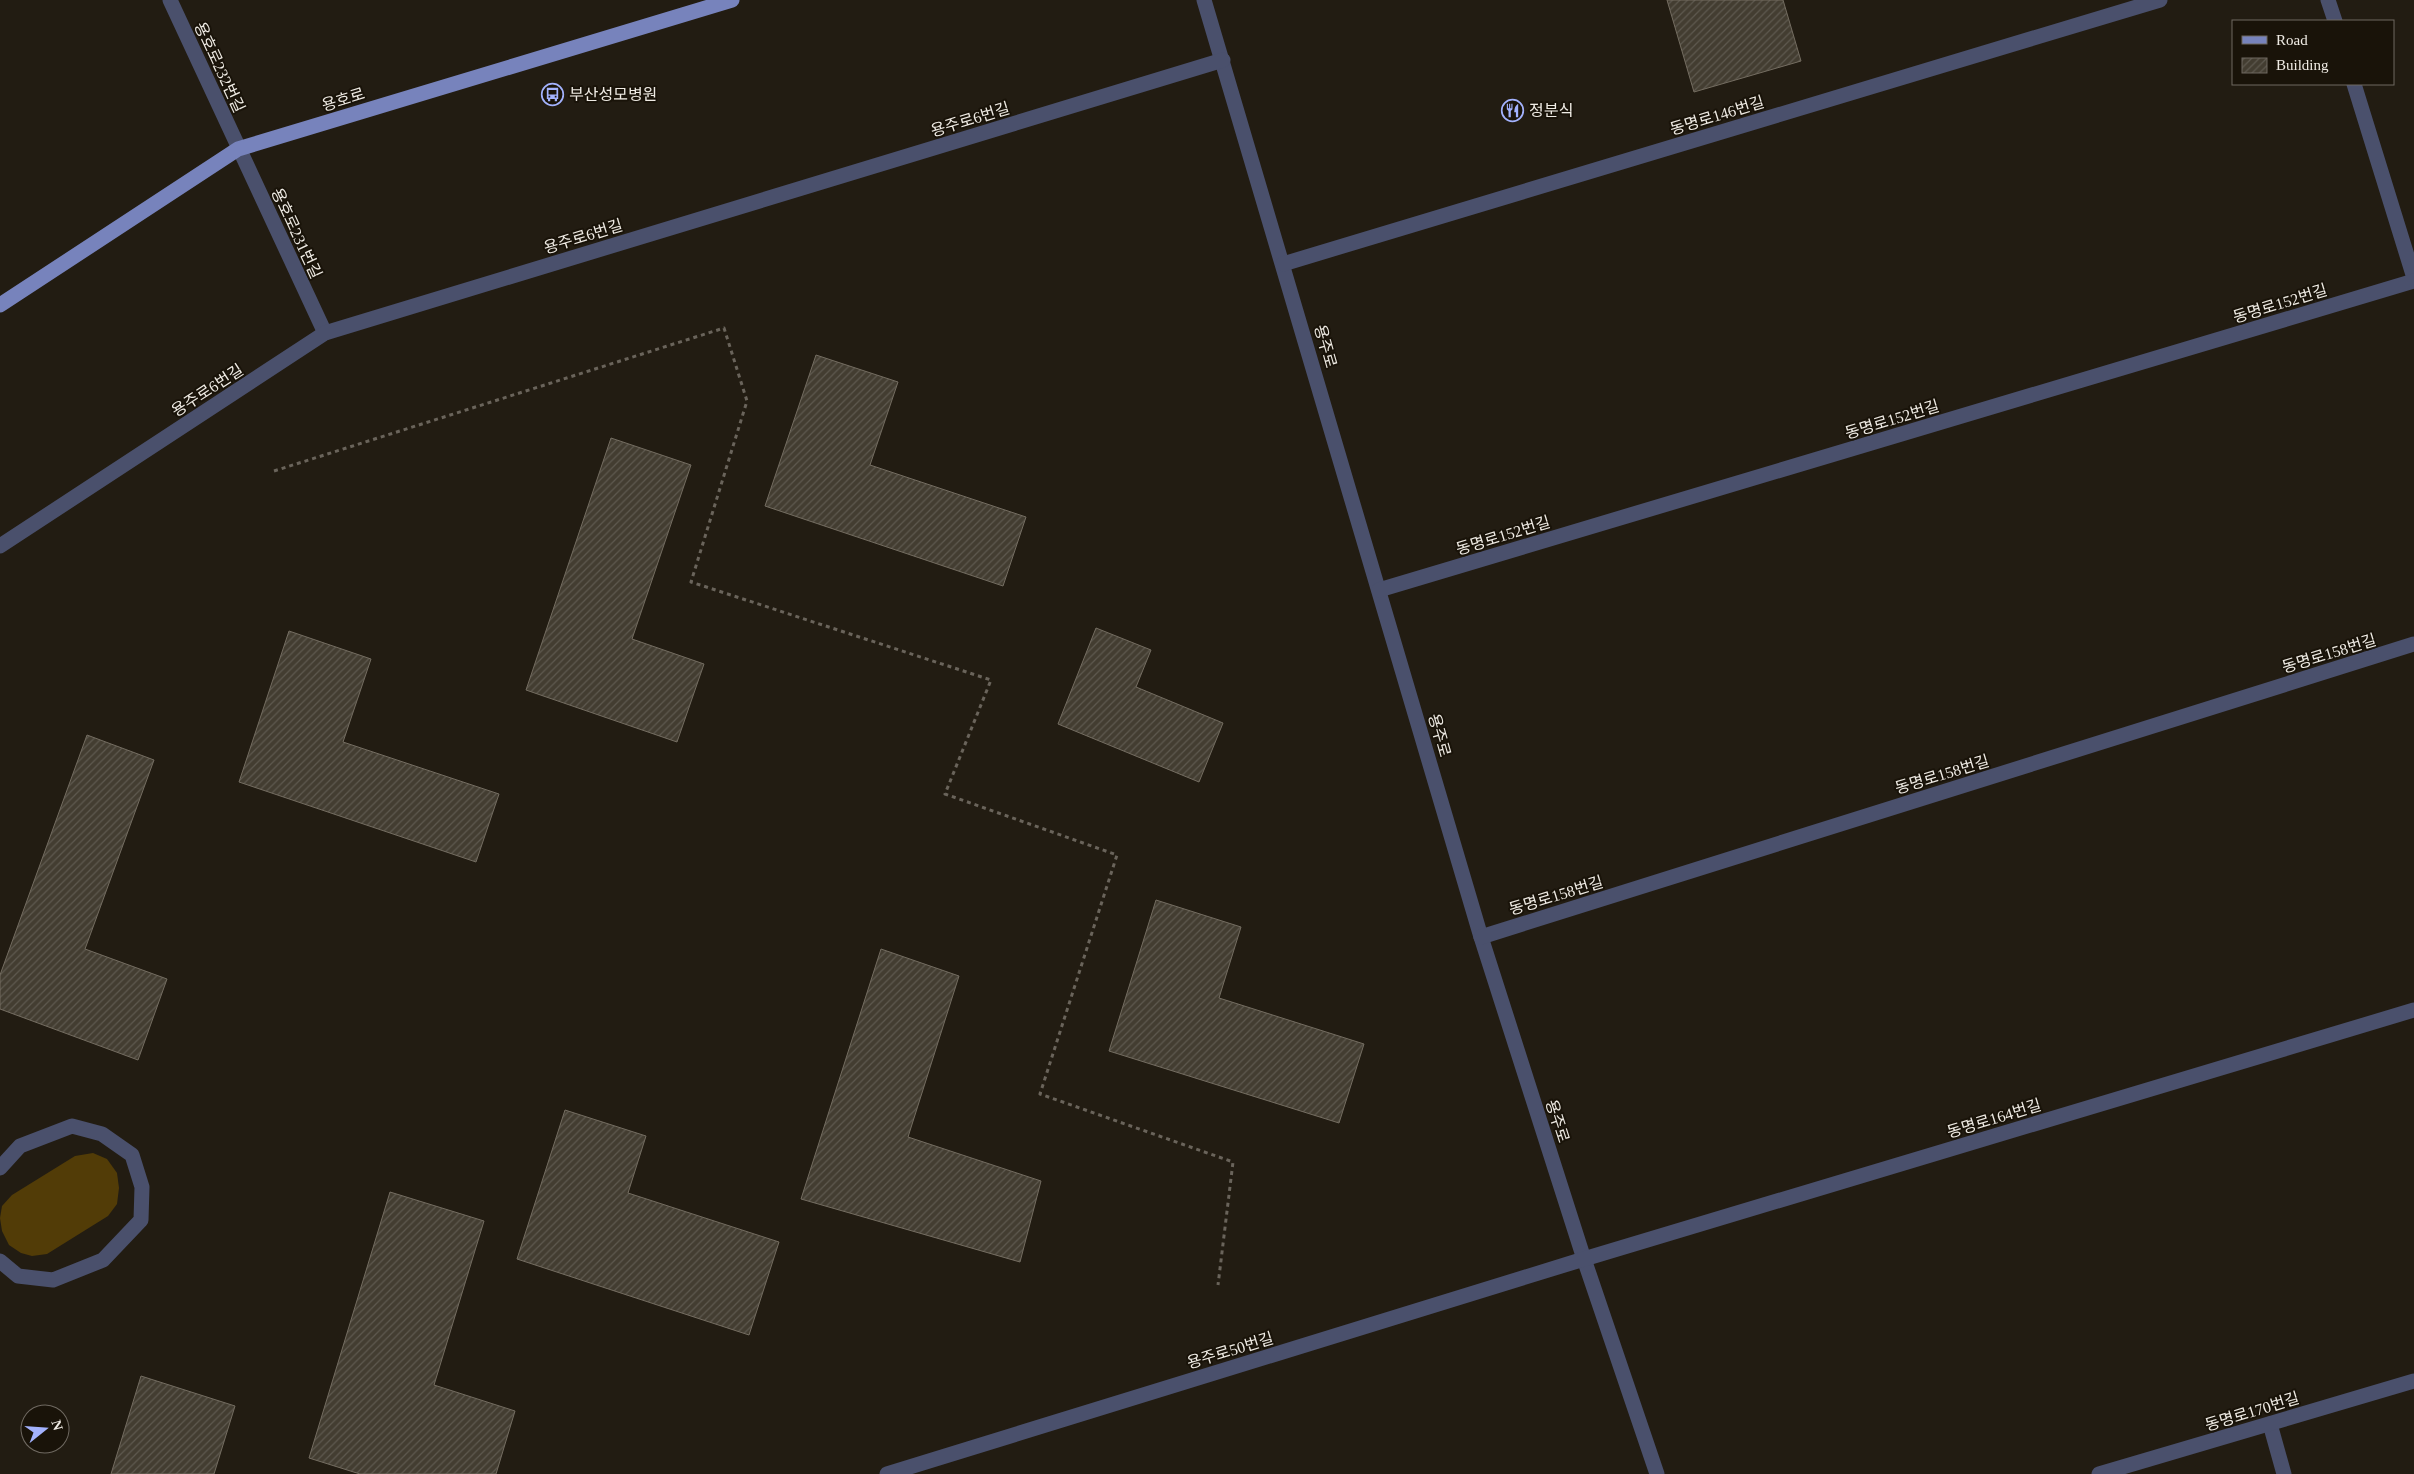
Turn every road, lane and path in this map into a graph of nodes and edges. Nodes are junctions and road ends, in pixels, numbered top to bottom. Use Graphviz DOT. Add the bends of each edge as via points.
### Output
graph roads {
  1 [pos="170,0"];
  2 [pos="732,0"];
  3 [pos="1204,0"];
  4 [pos="2160,0"];
  5 [pos="2328,0"];
  6 [pos="2335,20"];
  7 [pos="1223,60"];
  8 [pos="2354,85"];
  9 [pos="238,149"];
  10 [pos="1283,264"];
  11 [pos="2414,279"];
  12 [pos="0,305"];
  13 [pos="325,333"];
  14 [pos="274,471"];
  15 [pos="0,546"];
  16 [pos="1379,590"];
  17 [pos="2414,644"];
  18 [pos="1481,936"];
  19 [pos="2414,1010"];
  20 [pos="0,1168"];
  21 [pos="1584,1259"];
  22 [pos="0,1261"];
  23 [pos="1218,1285"];
  24 [pos="2414,1381"];
  25 [pos="2270,1424"];
  26 [pos="887,1474"];
  27 [pos="1657,1474"];
  28 [pos="2099,1474"];
  29 [pos="2284,1474"];
  1 -- 9 [label="street, 용호로232번길"];
  2 -- 9 [label="main road, 용호로"];
  3 -- 7 [label="street, 용주로"];
  4 -- 10 [label="street, 동명로146번길"];
  5 -- 6 [label="street"];
  7 -- 10 [label="street, 용주로"];
  7 -- 13 [label="street, 용주로6번길"];
  8 -- 11 [label="street"];
  9 -- 12 [label="main road, 용호로"];
  9 -- 13 [label="street, 용호로231번길"];
  10 -- 16 [label="street, 용주로"];
  11 -- 16 [label="street, 동명로152번길"];
  13 -- 15 [label="street, 용주로6번길"];
  14 -- 23 [label="path" via="724,328 746,401 691,582 991,680 945,794 1117,855 1040,1094 1233,1162"];
  16 -- 18 [label="street, 용주로"];
  17 -- 18 [label="street, 동명로158번길"];
  18 -- 21 [label="street, 용주로"];
  19 -- 21 [label="street, 동명로164번길"];
  20 -- 22 [label="street" via="20,1146 72,1126 102,1134 132,1155 142,1187 141,1220 102,1260 53,1280 18,1276"];
  21 -- 26 [label="street, 용주로50번길"];
  21 -- 27 [label="street, 용주로"];
  24 -- 25 [label="street, 동명로170번길"];
  25 -- 28 [label="street, 동명로170번길"];
  25 -- 29 [label="street"];
}
